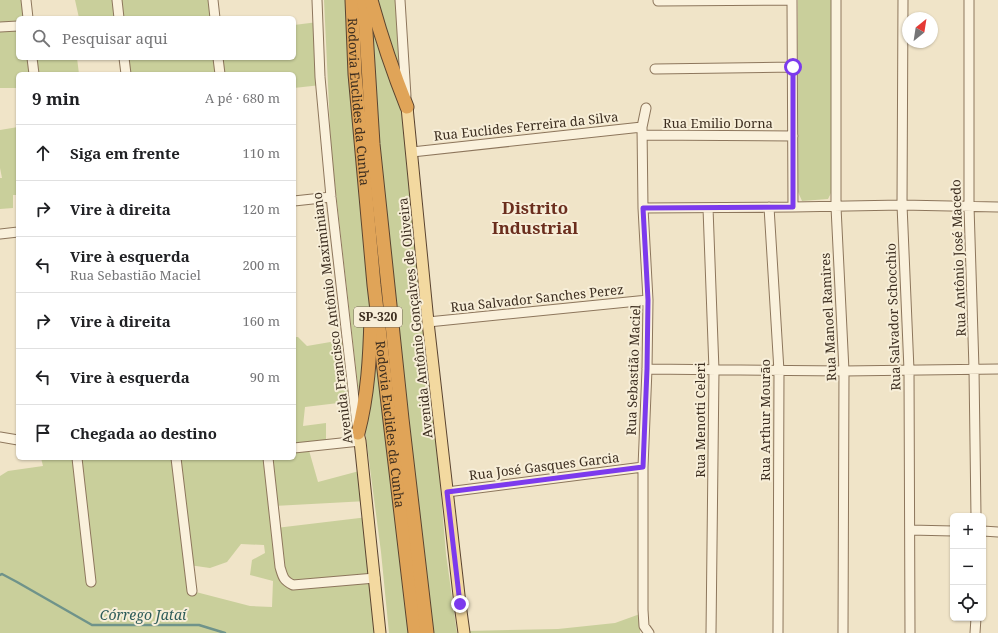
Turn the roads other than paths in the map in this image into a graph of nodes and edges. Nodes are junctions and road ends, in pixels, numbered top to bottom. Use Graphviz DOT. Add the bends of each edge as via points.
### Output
graph roads {
  1 [pos="26,0"];
  2 [pos="117,0"];
  3 [pos="213,0"];
  4 [pos="317,0"];
  5 [pos="352,0"];
  6 [pos="364,0"];
  7 [pos="371,0"];
  8 [pos="400,0"];
  9 [pos="792,0"];
  10 [pos="836,0"];
  11 [pos="903,0"];
  12 [pos="969,0"];
  13 [pos="658,1"];
  14 [pos="28,16"];
  15 [pos="119,16"];
  16 [pos="215,16"];
  17 [pos="16,26"];
  18 [pos="0,27"];
  19 [pos="32,60"];
  20 [pos="124,60"];
  21 [pos="218,60"];
  22 [pos="793,67"];
  23 [pos="655,68"];
  24 [pos="34,72"];
  25 [pos="126,72"];
  26 [pos="220,72"];
  27 [pos="407,107"];
  28 [pos="646,108"];
  29 [pos="642,131"];
  30 [pos="793,136"];
  31 [pos="412,152"];
  32 [pos="331,197"];
  33 [pos="296,201"];
  34 [pos="902,205"];
  35 [pos="969,206"];
  36 [pos="769,207"];
  37 [pos="793,207"];
  38 [pos="836,207"];
  39 [pos="998,207"];
  40 [pos="643,208"];
  41 [pos="708,208"];
  42 [pos="16,232"];
  43 [pos="0,234"];
  44 [pos="374,286"];
  45 [pos="648,300"];
  46 [pos="428,322"];
  47 [pos="647,369"];
  48 [pos="974,369"];
  49 [pos="998,369"];
  50 [pos="714,370"];
  51 [pos="909,370"];
  52 [pos="779,371"];
  53 [pos="844,371"];
  54 [pos="0,437"];
  55 [pos="359,437"];
  56 [pos="16,440"];
  57 [pos="296,448"];
  58 [pos="77,460"];
  59 [pos="176,460"];
  60 [pos="268,460"];
  61 [pos="643,467"];
  62 [pos="447,492"];
  63 [pos="976,513"];
  64 [pos="910,530"];
  65 [pos="950,530"];
  66 [pos="986,531"];
  67 [pos="998,532"];
  68 [pos="375,578"];
  69 [pos="91,582"];
  70 [pos="192,591"];
  71 [pos="976,621"];
  72 [pos="648,632"];
  73 [pos="380,633"];
  74 [pos="415,633"];
  75 [pos="427,633"];
  76 [pos="464,633"];
  77 [pos="711,633"];
  78 [pos="778,633"];
  79 [pos="843,633"];
  80 [pos="910,633"];
  81 [pos="975,633"];
  1 -- 14 [label="street"];
  2 -- 15 [label="street"];
  3 -- 16 [label="street"];
  4 -- 32 [label="street, Avenida Francisco Antônio Maximiniano" via="320,77"];
  5 -- 44 [label="highway, Rodovia Euclides da Cunha / SP-320" via="355,74"];
  6 -- 75 [label="highway, Rodovia Euclides da Cunha / SP-320" via="373,144"];
  7 -- 27 [label="highway" via="393,73"];
  8 -- 27 [label="street, Avenida Antônio Gonçalves de Oliveira"];
  9 -- 13 [label="street"];
  9 -- 22 [label="street"];
  10 -- 38 [label="street, Rua Manoel Ramires"];
  11 -- 34 [label="street, Rua Salvador Schocchio"];
  12 -- 35 [label="street, Rua Antônio José Macedo"];
  17 -- 18 [label="street"];
  19 -- 24 [label="street"];
  20 -- 25 [label="street"];
  21 -- 26 [label="street"];
  22 -- 23 [label="street"];
  22 -- 30 [label="street"];
  27 -- 31 [label="main road, Avenida Antônio Gonçalves de Oliveira"];
  28 -- 29 [label="street, Rua Sebastião Maciel"];
  29 -- 30 [label="street, Rua Emilio Dorna"];
  29 -- 31 [label="street, Rua Euclides Ferreira da Silva"];
  29 -- 40 [label="street, Rua Sebastião Maciel"];
  30 -- 37 [label="street"];
  31 -- 46 [label="main road, Avenida Antônio Gonçalves de Oliveira"];
  32 -- 33 [label="street"];
  32 -- 55 [label="street, Avenida Francisco Antônio Maximiniano"];
  34 -- 35 [label="street"];
  34 -- 38 [label="street"];
  34 -- 51 [label="street, Rua Salvador Schocchio"];
  35 -- 39 [label="street"];
  35 -- 48 [label="street, Rua Antônio José Macedo"];
  36 -- 37 [label="street"];
  36 -- 41 [label="street"];
  36 -- 52 [label="street, Rua Arthur Mourão"];
  37 -- 38 [label="street"];
  38 -- 53 [label="street, Rua Manoel Ramires"];
  40 -- 41 [label="street"];
  40 -- 45 [label="street, Rua Sebastião Maciel"];
  41 -- 50 [label="street, Rua Menotti Celeri"];
  42 -- 43 [label="street"];
  44 -- 55 [label="highway" via="370,352"];
  44 -- 74 [label="highway, Rodovia Euclides da Cunha / SP-320"];
  45 -- 46 [label="street, Rua Salvador Sanches Perez"];
  45 -- 47 [label="street, Rua Sebastião Maciel"];
  46 -- 62 [label="main road, Avenida Antônio Gonçalves de Oliveira"];
  47 -- 50 [label="street"];
  47 -- 61 [label="street, Rua Sebastião Maciel"];
  48 -- 49 [label="street"];
  48 -- 51 [label="street"];
  48 -- 63 [label="street, Rua Antônio José Macedo"];
  50 -- 52 [label="street"];
  50 -- 77 [label="street, Rua Menotti Celeri"];
  51 -- 53 [label="street"];
  51 -- 64 [label="street, Rua Salvador Schocchio"];
  52 -- 53 [label="street"];
  52 -- 78 [label="street, Rua Arthur Mourão"];
  53 -- 79 [label="street, Rua Manoel Ramires"];
  54 -- 56 [label="street"];
  55 -- 57 [label="street"];
  55 -- 68 [label="main road, Avenida Francisco Antônio Maximiniano"];
  58 -- 69 [label="street"];
  59 -- 70 [label="street"];
  60 -- 68 [label="street" via="283,578 293,585"];
  61 -- 62 [label="street, Rua José Gasques Garcia"];
  61 -- 72 [label="street, Rua Sebastião Maciel" via="643,610 644,626"];
  62 -- 76 [label="main road, Avenida Antônio Gonçalves de Oliveira"];
  64 -- 65 [label="street"];
  64 -- 80 [label="street, Rua Salvador Schocchio"];
  66 -- 67 [label="street"];
  68 -- 73 [label="main road, Avenida Francisco Antônio Maximiniano"];
  71 -- 81 [label="street"];
}
